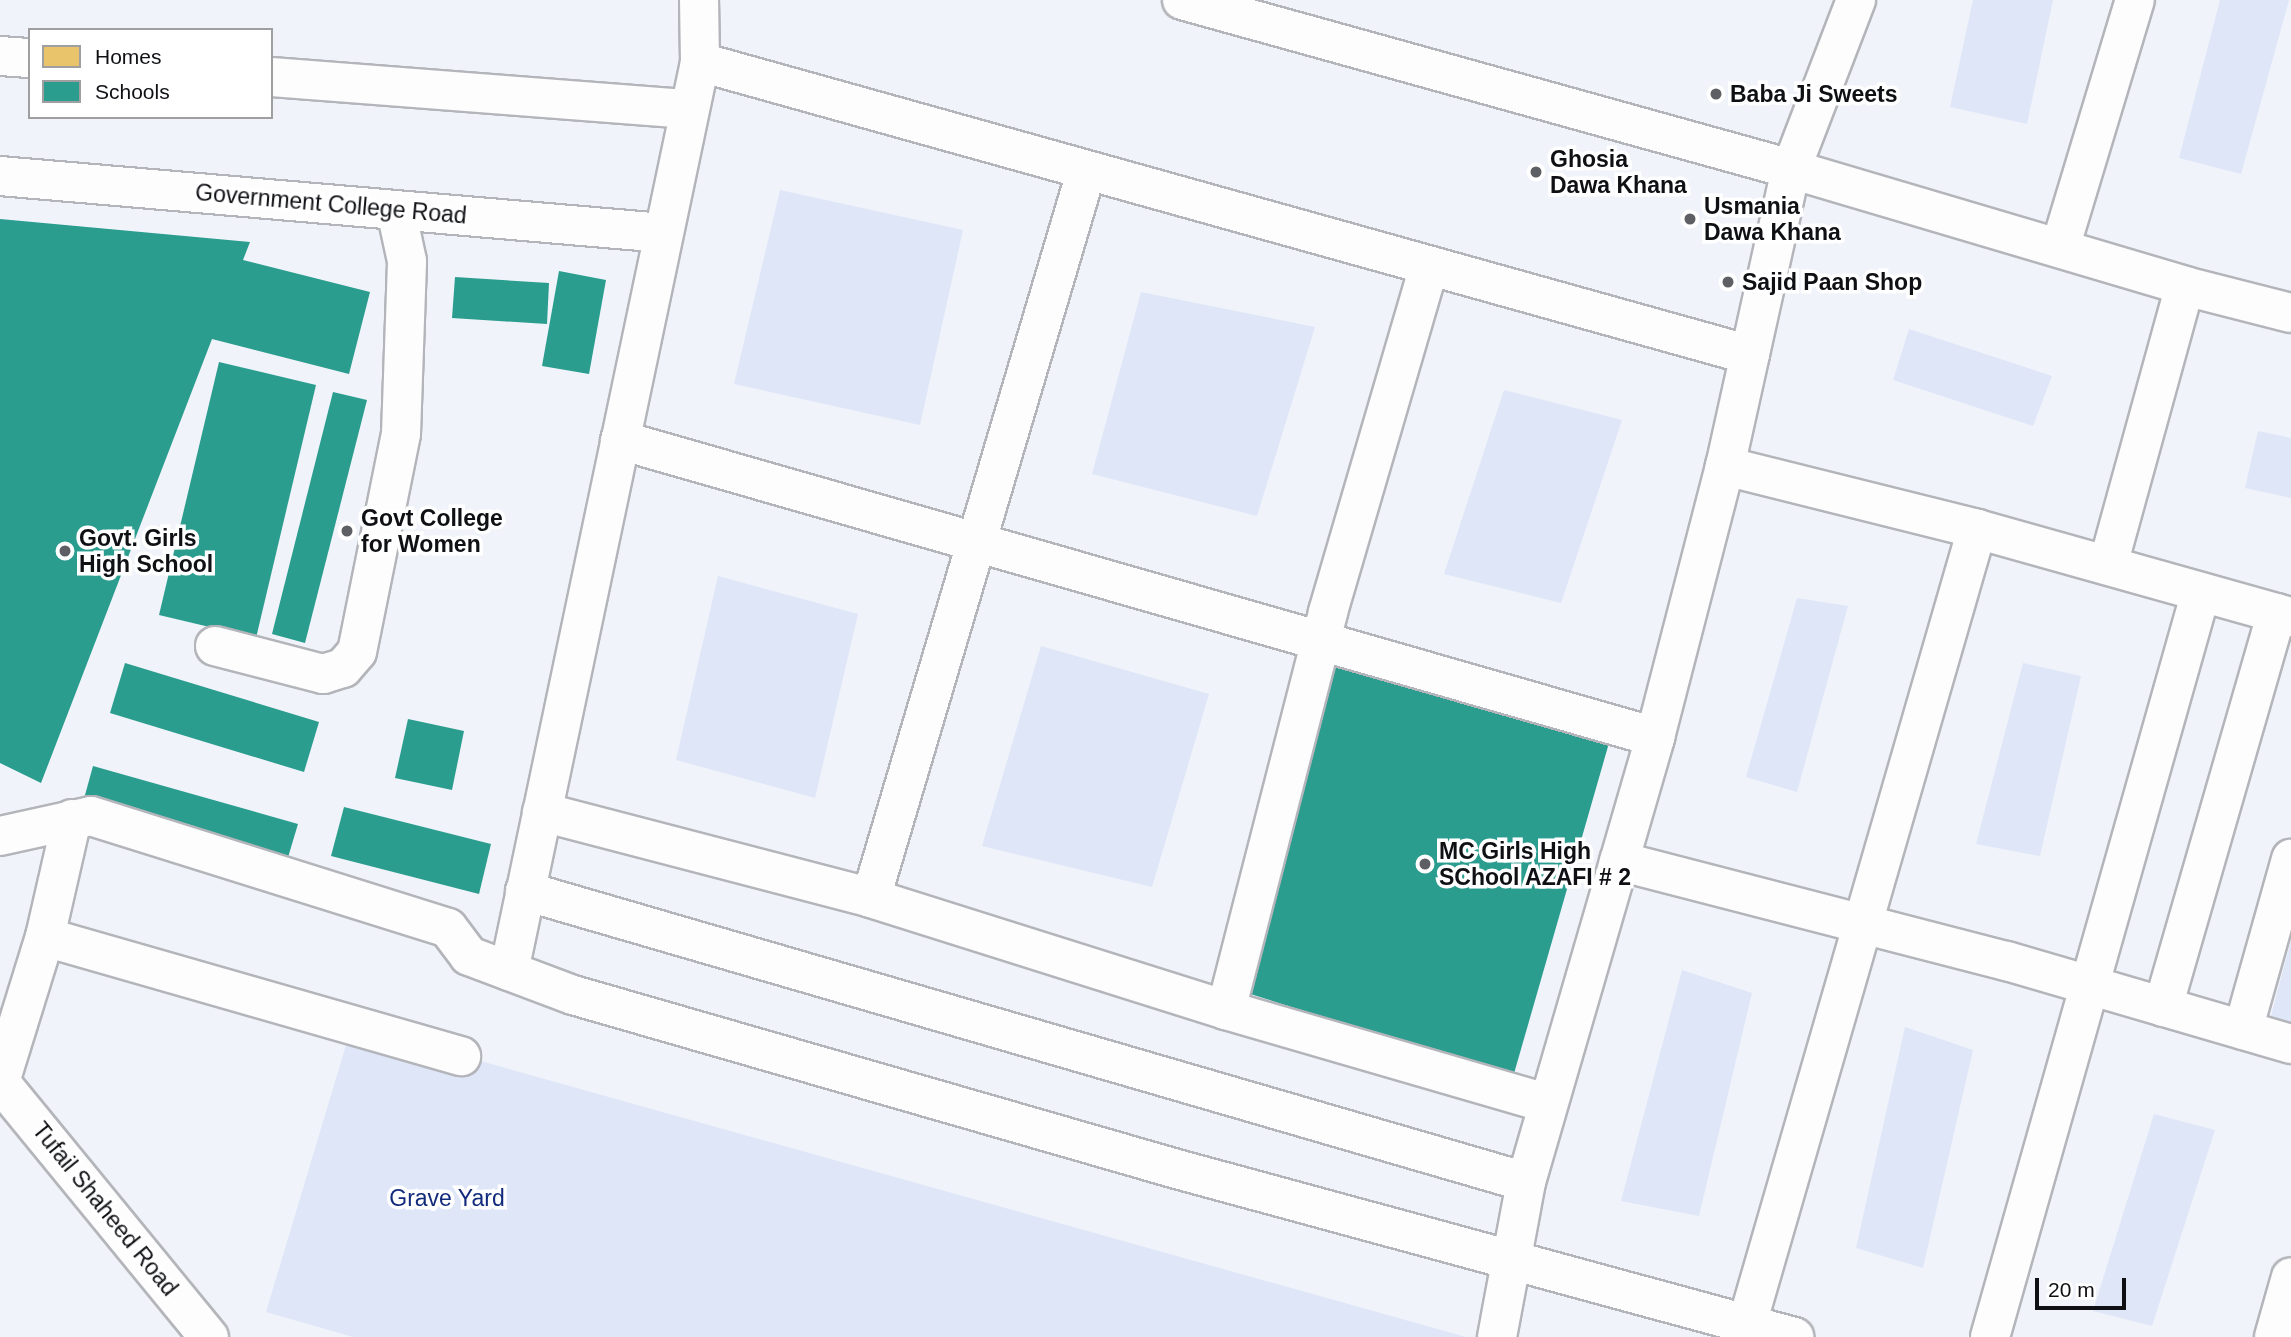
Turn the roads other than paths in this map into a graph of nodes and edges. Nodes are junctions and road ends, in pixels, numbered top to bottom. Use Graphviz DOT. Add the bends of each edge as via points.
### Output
graph roads {
  1 [pos="699,0"];
  2 [pos="1182,0"];
  3 [pos="1856,0"];
  4 [pos="2135,0"];
  5 [pos="0,56"];
  6 [pos="28,58"];
  7 [pos="700,62"];
  8 [pos="273,77"];
  9 [pos="689,110"];
  10 [pos="1791,169"];
  11 [pos="1086,172"];
  12 [pos="0,176"];
  13 [pos="396,210"];
  14 [pos="663,233"];
  15 [pos="2060,248"];
  16 [pos="1429,267"];
  17 [pos="2185,286"];
  18 [pos="2291,313"];
  19 [pos="1750,355"];
  20 [pos="620,439"];
  21 [pos="1725,466"];
  22 [pos="1977,529"];
  23 [pos="976,542"];
  24 [pos="2108,565"];
  25 [pos="2201,592"];
  26 [pos="2284,615"];
  27 [pos="1321,641"];
  28 [pos="215,646"];
  29 [pos="1655,737"];
  30 [pos="542,813"];
  31 [pos="72,819"];
  32 [pos="0,835"];
  33 [pos="2291,859"];
  34 [pos="1619,861"];
  35 [pos="525,891"];
  36 [pos="870,898"];
  37 [pos="1863,924"];
  38 [pos="45,937"];
  39 [pos="509,971"];
  40 [pos="2090,985"];
  41 [pos="2163,1007"];
  42 [pos="1226,1010"];
  43 [pos="2243,1030"];
  44 [pos="2291,1044"];
  45 [pos="461,1056"];
  46 [pos="0,1082"];
  47 [pos="1547,1103"];
  48 [pos="1526,1182"];
  49 [pos="1511,1261"];
  50 [pos="2291,1277"];
  51 [pos="1748,1324"];
  52 [pos="209,1337"];
  53 [pos="1497,1337"];
  54 [pos="1794,1337"];
  55 [pos="1990,1337"];
  56 [pos="2274,1337"];
  1 -- 7 [label="street"];
  2 -- 10 [label="street"];
  3 -- 10 [label="street"];
  4 -- 15 [label="street"];
  5 -- 6 [label="street"];
  7 -- 9 [label="street"];
  7 -- 11 [label="street"];
  8 -- 9 [label="street"];
  9 -- 14 [label="street"];
  10 -- 15 [label="street"];
  10 -- 19 [label="street"];
  11 -- 16 [label="street"];
  11 -- 23 [label="street"];
  12 -- 13 [label="street, Government College Road"];
  13 -- 14 [label="street, Government College Road"];
  13 -- 28 [label="street" via="407,261 401,434 357,652 343,668 323,674"];
  14 -- 20 [label="street"];
  15 -- 17 [label="street"];
  16 -- 19 [label="street"];
  16 -- 27 [label="street"];
  17 -- 18 [label="street"];
  17 -- 24 [label="street"];
  19 -- 21 [label="street"];
  20 -- 23 [label="street"];
  20 -- 30 [label="street"];
  21 -- 22 [label="street"];
  21 -- 29 [label="street"];
  22 -- 24 [label="street"];
  22 -- 37 [label="street"];
  23 -- 27 [label="street"];
  23 -- 36 [label="street"];
  24 -- 25 [label="street"];
  25 -- 26 [label="street"];
  25 -- 40 [label="street"];
  26 -- 41 [label="street"];
  27 -- 29 [label="street"];
  27 -- 42 [label="street"];
  29 -- 34 [label="street"];
  30 -- 35 [label="street"];
  30 -- 36 [label="street"];
  31 -- 32 [label="street"];
  31 -- 38 [label="street"];
  31 -- 39 [label="street" via="91,816 448,928 469,956"];
  33 -- 43 [label="street"];
  34 -- 37 [label="street"];
  34 -- 47 [label="street"];
  35 -- 39 [label="street"];
  35 -- 48 [label="street"];
  36 -- 42 [label="street"];
  37 -- 40 [label="street"];
  37 -- 51 [label="street"];
  38 -- 45 [label="street"];
  38 -- 46 [label="street"];
  39 -- 49 [label="street" via="573,995"];
  40 -- 41 [label="street"];
  40 -- 55 [label="street"];
  41 -- 43 [label="street"];
  42 -- 47 [label="street"];
  43 -- 44 [label="street"];
  46 -- 52 [label="street, Tufail Shaheed Road"];
  47 -- 48 [label="street"];
  48 -- 49 [label="street"];
  49 -- 51 [label="street"];
  49 -- 53 [label="street"];
  50 -- 56 [label="street"];
  51 -- 54 [label="street"];
}
